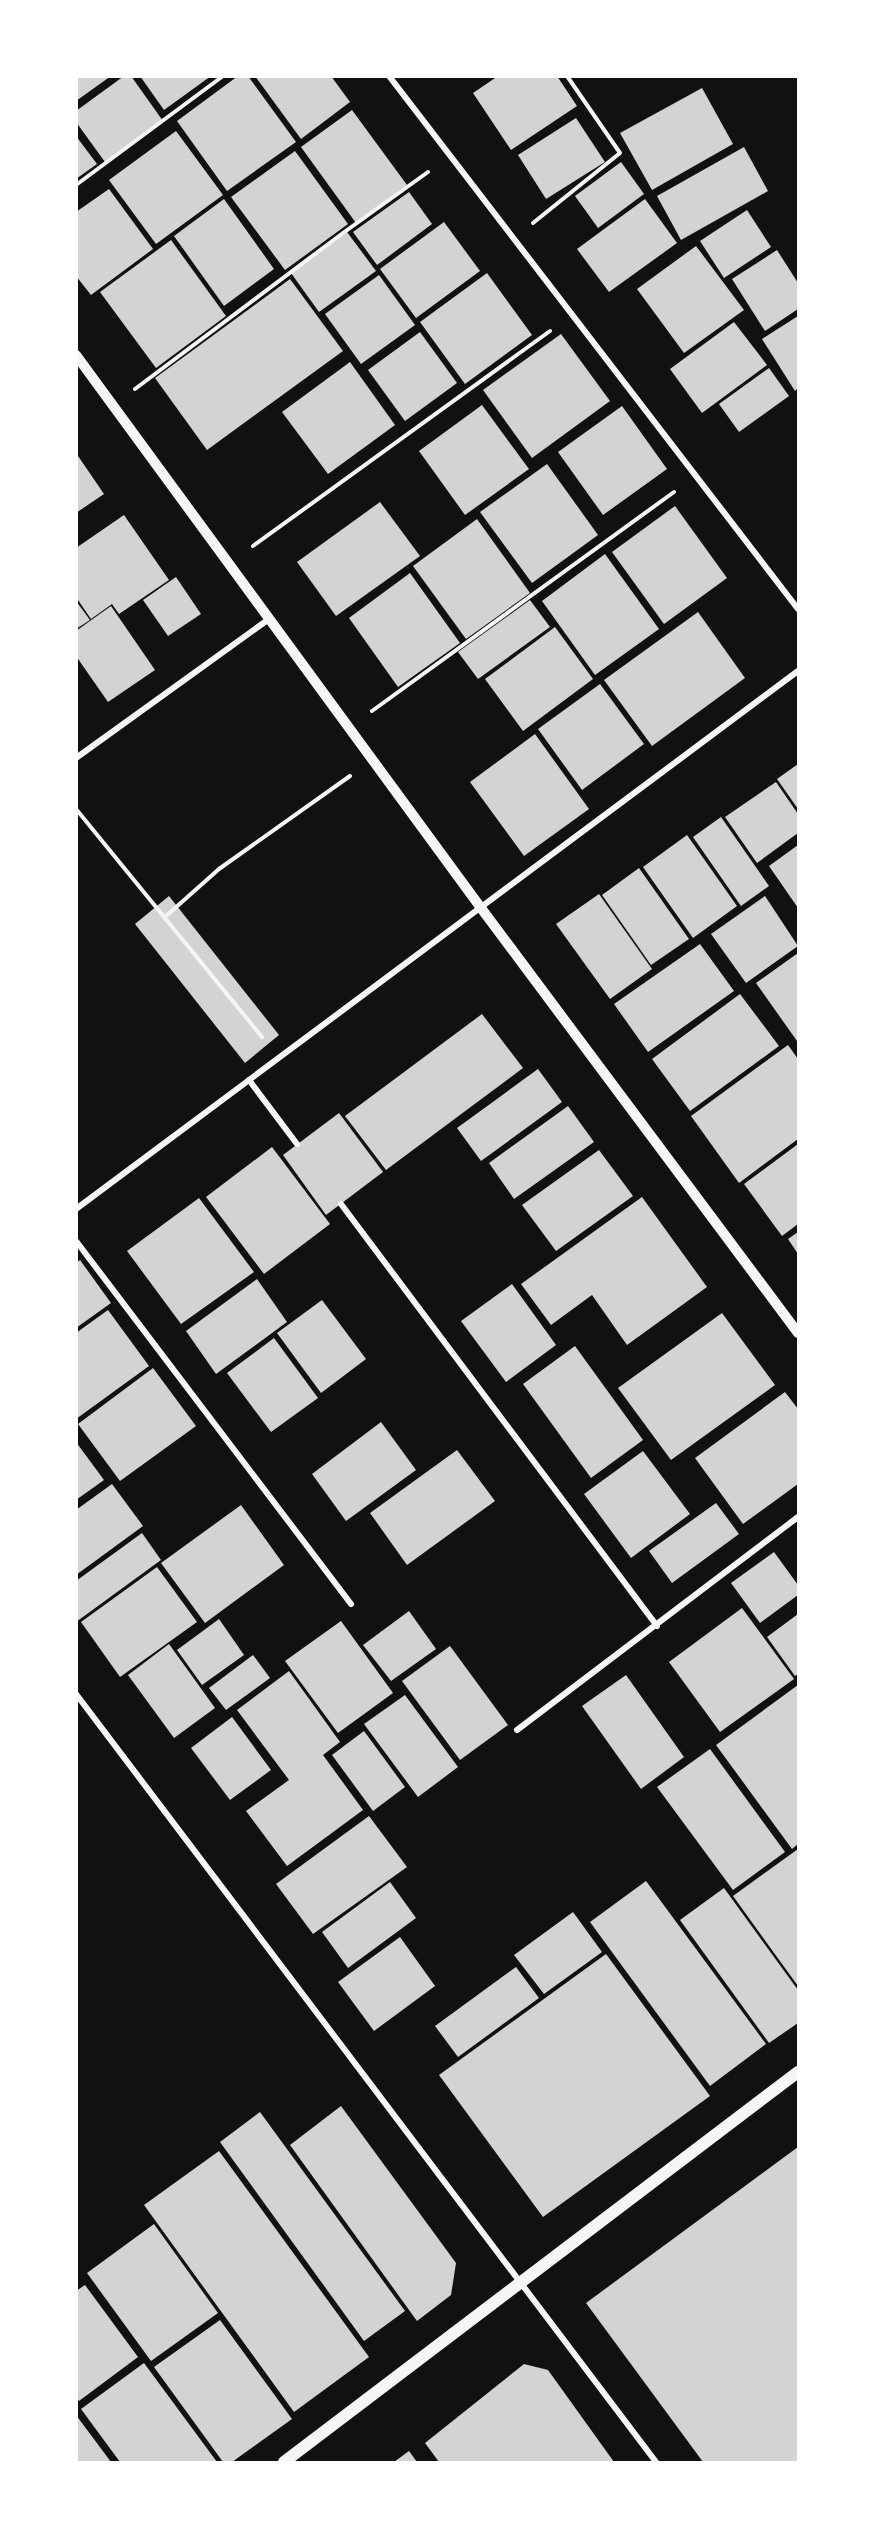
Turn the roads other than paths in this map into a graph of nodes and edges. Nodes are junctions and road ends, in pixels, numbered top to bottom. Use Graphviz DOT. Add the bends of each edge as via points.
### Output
graph roads {
  1 [pos="389,76"];
  2 [pos="76,355"];
  3 [pos="798,609"];
  4 [pos="269,619"];
  5 [pos="798,671"];
  6 [pos="76,758"];
  7 [pos="481,908"];
  8 [pos="249,1080"];
  9 [pos="297,1144"];
  10 [pos="341,1204"];
  11 [pos="76,1209"];
  12 [pos="76,1241"];
  13 [pos="798,1334"];
  14 [pos="798,1517"];
  15 [pos="351,1604"];
  16 [pos="657,1626"];
  17 [pos="76,1694"];
  18 [pos="517,1730"];
  19 [pos="798,2072"];
  20 [pos="520,2281"];
  21 [pos="284,2463"];
  22 [pos="656,2463"];
  1 -- 3 [label="street"];
  2 -- 4 [label="street"];
  4 -- 6 [label="street"];
  4 -- 7 [label="street"];
  5 -- 7 [label="street"];
  7 -- 8 [label="street"];
  7 -- 13 [label="street"];
  8 -- 9 [label="street"];
  8 -- 11 [label="street"];
  10 -- 16 [label="street"];
  12 -- 15 [label="street"];
  14 -- 16 [label="street"];
  16 -- 18 [label="street"];
  17 -- 20 [label="street"];
  19 -- 20 [label="main road"];
  20 -- 21 [label="main road"];
  20 -- 22 [label="street"];
}
